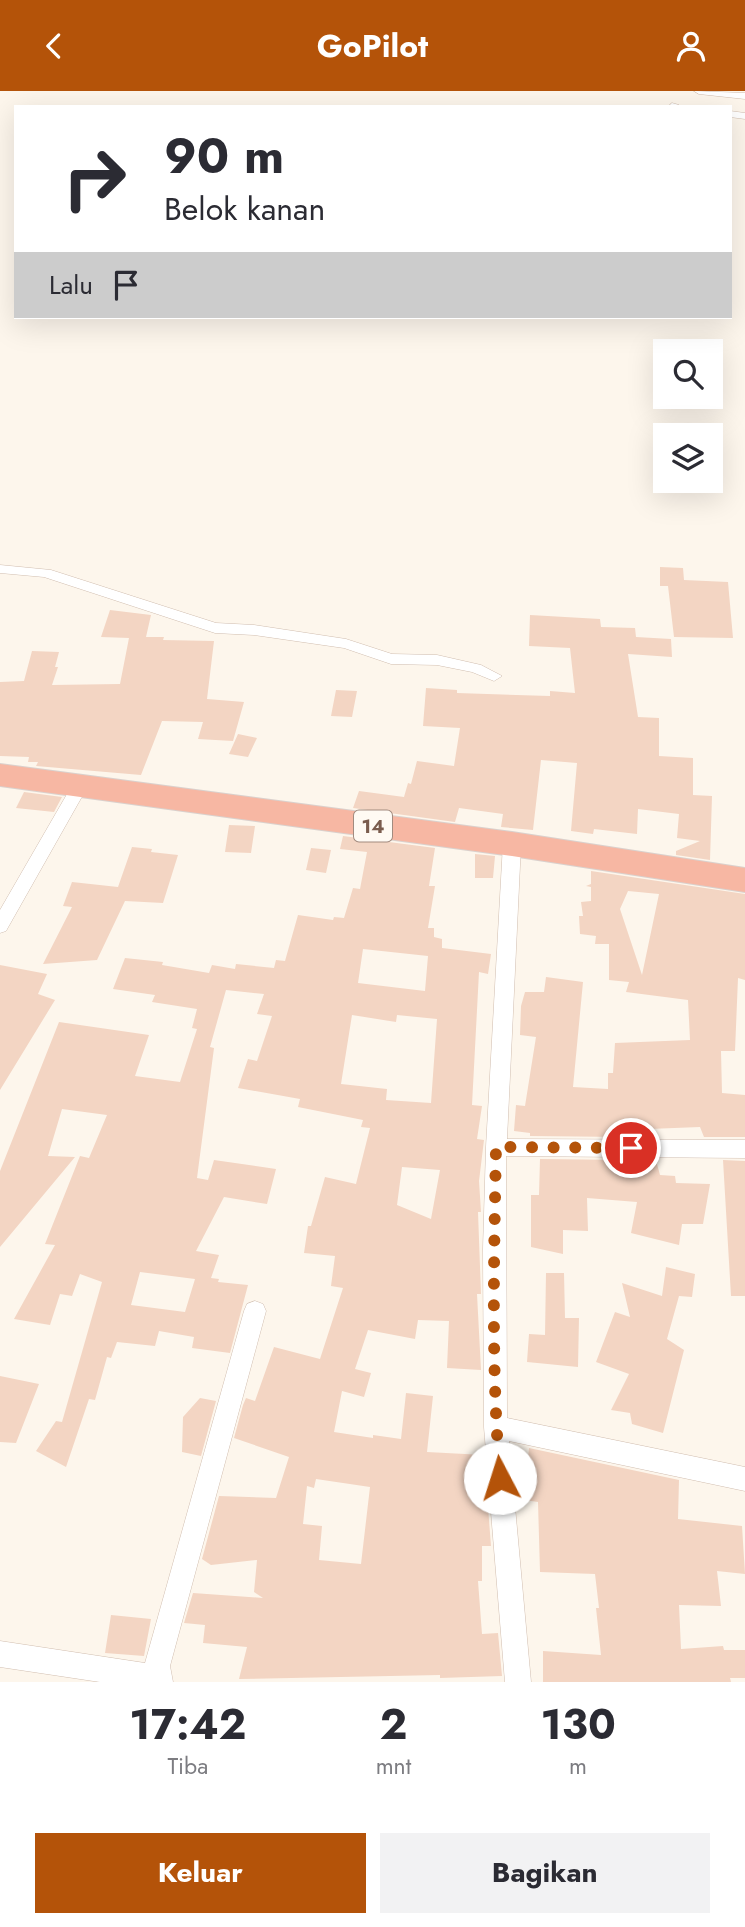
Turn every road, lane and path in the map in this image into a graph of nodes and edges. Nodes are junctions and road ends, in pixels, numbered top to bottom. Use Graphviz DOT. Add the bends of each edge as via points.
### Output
graph roads {
  1 [pos="699,91"];
  2 [pos="745,96"];
  3 [pos="0,569"];
  4 [pos="494,676"];
  5 [pos="0,775"];
  6 [pos="80,786"];
  7 [pos="513,844"];
  8 [pos="745,880"];
  9 [pos="0,926"];
  10 [pos="496,1147"];
  11 [pos="745,1149"];
  12 [pos="254,1311"];
  13 [pos="496,1427"];
  14 [pos="745,1479"];
  15 [pos="0,1654"];
  16 [pos="159,1680"];
  17 [pos="518,1682"];
  1 -- 2 [label="street"];
  3 -- 4 [label="street" via="46,573 215,628 346,644 391,659 438,660"];
  5 -- 6 [label="highway, 14"];
  6 -- 7 [label="highway, 14"];
  6 -- 9 [label="street"];
  7 -- 8 [label="highway, 14"];
  7 -- 10 [label="street"];
  10 -- 11 [label="street"];
  10 -- 13 [label="street"];
  12 -- 16 [label="street" via="157,1666"];
  13 -- 14 [label="street"];
  13 -- 17 [label="street"];
  15 -- 16 [label="street"];
}
